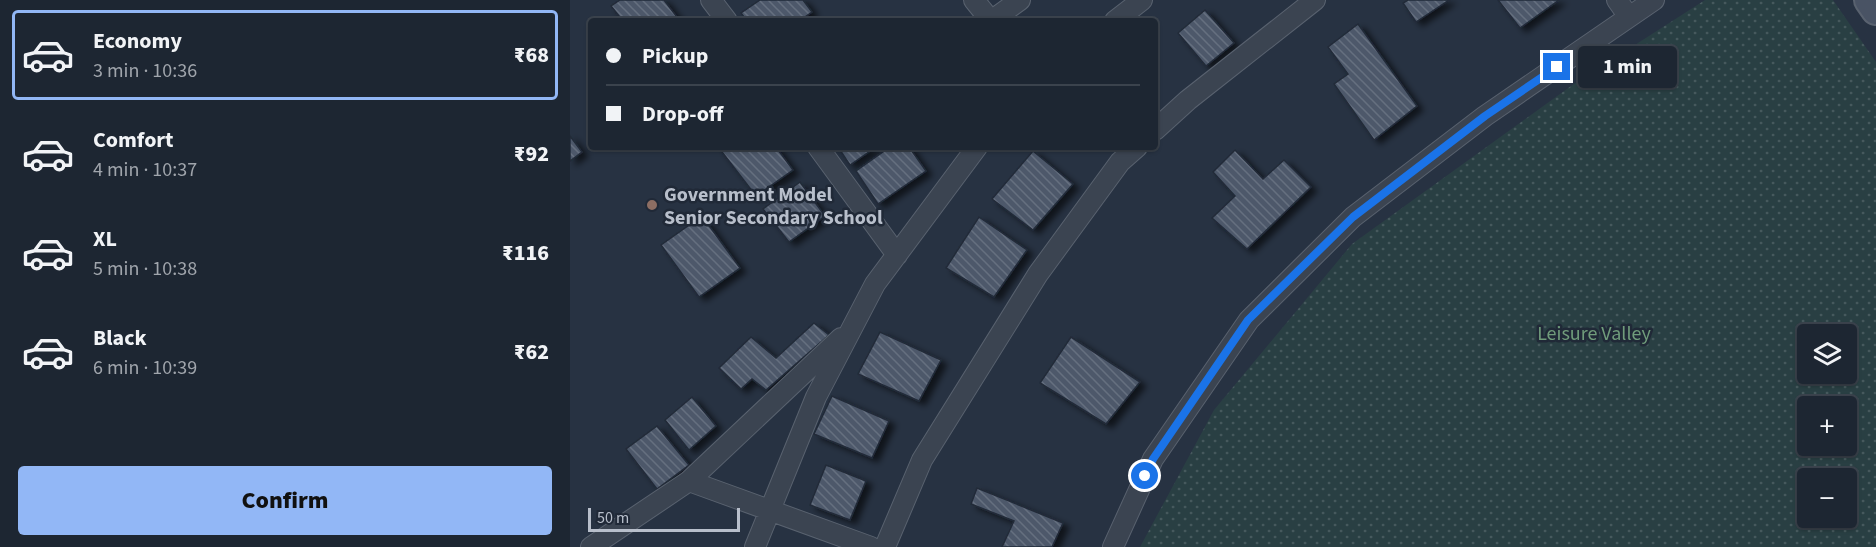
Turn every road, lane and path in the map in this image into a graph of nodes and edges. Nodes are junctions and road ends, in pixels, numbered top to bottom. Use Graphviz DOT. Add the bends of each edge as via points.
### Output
graph roads {
  1 [pos="711,0"];
  2 [pos="974,0"];
  3 [pos="1020,0"];
  4 [pos="1142,0"];
  5 [pos="1315,0"];
  6 [pos="1617,0"];
  7 [pos="1654,0"];
  8 [pos="1869,0"];
  9 [pos="1876,10"];
  10 [pos="1629,17"];
  11 [pos="725,18"];
  12 [pos="989,18"];
  13 [pos="995,18"];
  14 [pos="1118,18"];
  15 [pos="1158,127"];
  16 [pos="820,150"];
  17 [pos="975,150"];
  18 [pos="1134,150"];
  19 [pos="897,255"];
  20 [pos="852,328"];
  21 [pos="689,481"];
  22 [pos="770,510"];
  23 [pos="591,547"];
  24 [pos="755,547"];
  25 [pos="871,547"];
  26 [pos="885,547"];
  27 [pos="1113,547"];
  1 -- 11 [label="street"];
  2 -- 12 [label="street"];
  3 -- 13 [label="street"];
  4 -- 14 [label="street"];
  5 -- 15 [label="street"];
  6 -- 10 [label="street"];
  7 -- 10 [label="street"];
  8 -- 9 [label="main road"];
  10 -- 27 [label="street" via="1485,116 1353,217 1248,320 1153,459"];
  16 -- 19 [label="street"];
  17 -- 19 [label="street"];
  18 -- 26 [label="street" via="1120,162 1032,284 922,460"];
  19 -- 20 [label="street" via="875,284"];
  20 -- 21 [label="street"];
  20 -- 22 [label="street" via="816,397"];
  21 -- 22 [label="street"];
  21 -- 23 [label="street"];
  22 -- 24 [label="street"];
  22 -- 25 [label="street"];
}
